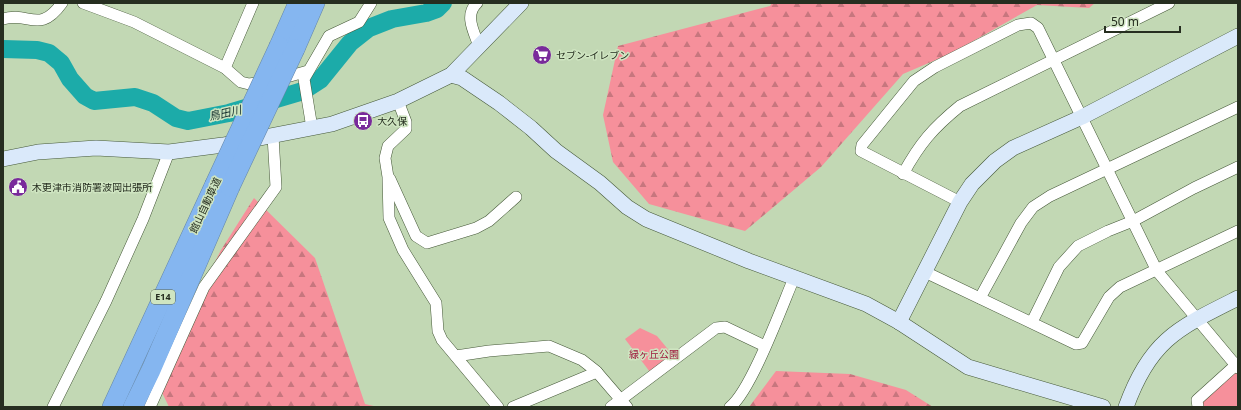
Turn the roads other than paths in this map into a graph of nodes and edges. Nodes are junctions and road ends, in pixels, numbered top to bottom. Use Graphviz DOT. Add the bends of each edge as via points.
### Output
graph roads {
  1 [pos="62,3"];
  2 [pos="83,3"];
  3 [pos="253,3"];
  4 [pos="298,3"];
  5 [pos="315,3"];
  6 [pos="371,3"];
  7 [pos="478,3"];
  8 [pos="521,3"];
  9 [pos="1170,3"];
  10 [pos="3,19"];
  11 [pos="1238,36"];
  12 [pos="479,46"];
  13 [pos="287,47"];
  14 [pos="1052,60"];
  15 [pos="225,68"];
  16 [pos="308,71"];
  17 [pos="450,75"];
  18 [pos="398,101"];
  19 [pos="1238,106"];
  20 [pos="1082,117"];
  21 [pos="312,128"];
  22 [pos="272,136"];
  23 [pos="169,152"];
  24 [pos="3,159"];
  25 [pos="1238,167"];
  26 [pos="1108,169"];
  27 [pos="903,174"];
  28 [pos="388,177"];
  29 [pos="222,187"];
  30 [pos="516,197"];
  31 [pos="960,202"];
  32 [pos="204,207"];
  33 [pos="1133,221"];
  34 [pos="1238,231"];
  35 [pos="1157,271"];
  36 [pos="925,272"];
  37 [pos="794,278"];
  38 [pos="980,298"];
  39 [pos="1238,298"];
  40 [pos="1195,319"];
  41 [pos="900,322"];
  42 [pos="1032,322"];
  43 [pos="765,346"];
  44 [pos="456,356"];
  45 [pos="1237,365"];
  46 [pos="597,372"];
  47 [pos="625,403"];
  48 [pos="53,407"];
  49 [pos="100,407"];
  50 [pos="112,407"];
  51 [pos="133,407"];
  52 [pos="150,407"];
  53 [pos="498,407"];
  54 [pos="513,407"];
  55 [pos="611,407"];
  56 [pos="730,407"];
  57 [pos="1103,407"];
  58 [pos="1126,407"];
  59 [pos="1198,407"];
  1 -- 10 [label="street" via="53,15 37,21 9,17"];
  2 -- 15 [label="street" via="134,22"];
  3 -- 15 [label="street"];
  4 -- 13 [label="highway, 館山自動車道 / E14"];
  5 -- 13 [label="highway, 館山自動車道 / E14"];
  6 -- 16 [label="street" via="359,22 328,36"];
  7 -- 12 [label="street" via="471,13 471,25"];
  8 -- 12 [label="street"];
  9 -- 14 [label="street"];
  11 -- 20 [label="street"];
  12 -- 17 [label="street"];
  13 -- 29 [label="highway, 館山自動車道 / E14, bridge"];
  14 -- 20 [label="street"];
  14 -- 27 [label="street" via="960,106 937,125 918,148"];
  14 -- 27 [label="street" via="1038,28 1031,23 1018,25 935,67 914,81 874,129 862,145 861,151"];
  15 -- 16 [label="street" via="241,82 249,84"];
  16 -- 21 [label="street" via="304,79"];
  17 -- 18 [label="street"];
  17 -- 37 [label="street" via="462,78 499,102 556,151 646,219"];
  18 -- 21 [label="street" via="332,124"];
  18 -- 28 [label="street" via="406,129 388,146 384,158"];
  19 -- 26 [label="street"];
  20 -- 26 [label="street"];
  20 -- 31 [label="street" via="1013,148 995,161 972,184"];
  21 -- 22 [label="street"];
  22 -- 23 [label="street"];
  22 -- 52 [label="street" via="276,187 204,287"];
  23 -- 24 [label="street" via="96,148 38,152"];
  23 -- 48 [label="street" via="140,226"];
  25 -- 33 [label="street"];
  26 -- 33 [label="street"];
  26 -- 38 [label="street" via="1050,196 1033,207 1021,223"];
  27 -- 31 [label="street"];
  28 -- 30 [label="street" via="392,180 416,236 427,243 476,228 489,221"];
  28 -- 44 [label="street" via="389,218 403,250 436,303 438,331 442,340"];
  29 -- 32 [label="highway, 館山自動車道 / E14"];
  29 -- 51 [label="highway, 館山自動車道 / E14" via="151,370"];
  31 -- 36 [label="street"];
  32 -- 49 [label="highway"];
  32 -- 50 [label="highway, 館山自動車道 / E14"];
  33 -- 35 [label="street"];
  33 -- 42 [label="street" via="1078,246 1059,267"];
  34 -- 35 [label="street"];
  35 -- 40 [label="street"];
  35 -- 42 [label="street" via="1120,287 1110,296 1082,343 1076,344"];
  36 -- 38 [label="street"];
  36 -- 41 [label="street"];
  37 -- 41 [label="street" via="866,304"];
  37 -- 43 [label="street"];
  38 -- 42 [label="street"];
  39 -- 40 [label="street"];
  40 -- 45 [label="street"];
  40 -- 58 [label="street" via="1168,337 1148,359 1135,382"];
  41 -- 57 [label="street" via="968,367"];
  43 -- 47 [label="street" via="725,327 716,328"];
  43 -- 56 [label="street" via="740,398"];
  44 -- 46 [label="street" via="549,346 582,360"];
  44 -- 53 [label="street"];
  45 -- 59 [label="street" via="1197,400"];
  46 -- 47 [label="street"];
  46 -- 54 [label="street"];
  47 -- 55 [label="street"];
}
